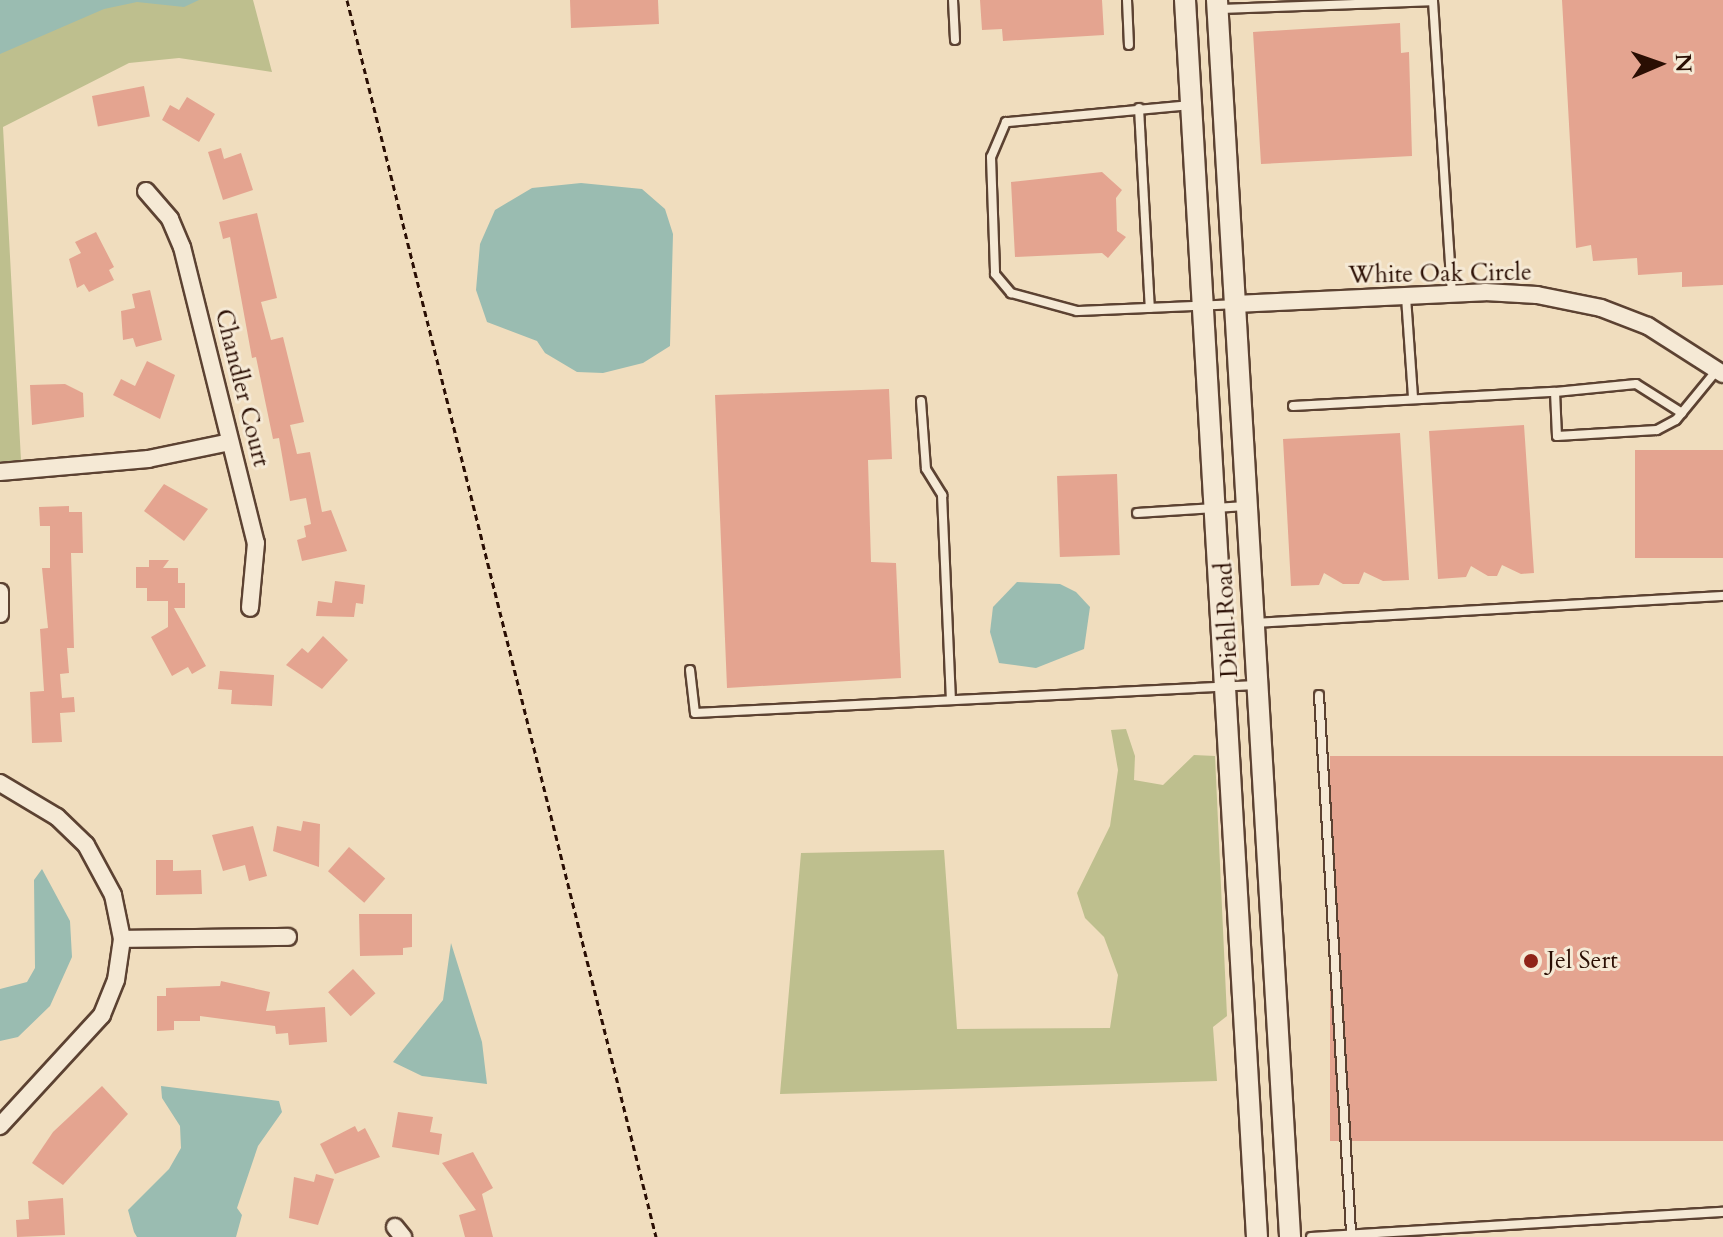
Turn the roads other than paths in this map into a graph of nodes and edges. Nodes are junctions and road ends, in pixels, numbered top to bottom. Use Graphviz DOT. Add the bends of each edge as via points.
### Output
graph roads {
  1 [pos="953,0"];
  2 [pos="1127,0"];
  3 [pos="1185,0"];
  4 [pos="1217,5"];
  5 [pos="955,40"];
  6 [pos="1129,45"];
  7 [pos="1191,105"];
  8 [pos="1139,108"];
  9 [pos="146,191"];
  10 [pos="1452,293"];
  11 [pos="1406,297"];
  12 [pos="1235,304"];
  13 [pos="1203,305"];
  14 [pos="1150,308"];
  15 [pos="1720,371"];
  16 [pos="1555,392"];
  17 [pos="1413,398"];
  18 [pos="921,401"];
  19 [pos="1293,406"];
  20 [pos="1682,413"];
  21 [pos="230,442"];
  22 [pos="0,472"];
  23 [pos="1247,506"];
  24 [pos="1214,508"];
  25 [pos="1137,513"];
  26 [pos="0,592"];
  27 [pos="1723,596"];
  28 [pos="250,608"];
  29 [pos="0,614"];
  30 [pos="1253,623"];
  31 [pos="690,670"];
  32 [pos="1257,685"];
  33 [pos="1224,687"];
  34 [pos="1319,695"];
  35 [pos="951,699"];
  36 [pos="0,783"];
  37 [pos="288,937"];
  38 [pos="122,939"];
  39 [pos="0,1126"];
  40 [pos="1723,1212"];
  41 [pos="1351,1232"];
  42 [pos="1257,1237"];
  43 [pos="1290,1237"];
  44 [pos="1311,1237"];
  1 -- 5 [label="lane"];
  2 -- 6 [label="lane"];
  3 -- 7 [label="street, Diehl Road"];
  4 -- 10 [label="lane" via="1433,1"];
  4 -- 12 [label="street, Diehl Road"];
  7 -- 8 [label="lane"];
  7 -- 13 [label="street, Diehl Road"];
  8 -- 14 [label="lane"];
  8 -- 14 [label="lane" via="1006,122 991,157 991,219 995,274 1011,293 1077,311"];
  9 -- 21 [label="street, Chandler Court" via="170,219 182,247"];
  10 -- 11 [label="street, White Oak Circle"];
  10 -- 15 [label="street, White Oak Circle" via="1537,295 1601,308 1667,336"];
  11 -- 12 [label="street, White Oak Circle"];
  11 -- 17 [label="lane"];
  12 -- 13 [label="lane"];
  12 -- 23 [label="street, Diehl Road"];
  13 -- 14 [label="lane"];
  13 -- 24 [label="street, Diehl Road"];
  15 -- 20 [label="lane"];
  16 -- 17 [label="lane"];
  16 -- 20 [label="lane" via="1636,384"];
  16 -- 20 [label="lane" via="1557,436 1657,430"];
  17 -- 19 [label="lane"];
  18 -- 35 [label="lane" via="926,469 942,495"];
  21 -- 22 [label="street" via="148,459"];
  21 -- 28 [label="street, Chandler Court" via="258,558"];
  23 -- 24 [label="lane"];
  23 -- 30 [label="street, Diehl Road"];
  24 -- 25 [label="lane"];
  24 -- 33 [label="street, Diehl Road"];
  26 -- 29 [label="street"];
  27 -- 30 [label="lane"];
  30 -- 32 [label="street, Diehl Road"];
  31 -- 35 [label="lane" via="695,713"];
  32 -- 33 [label="lane"];
  32 -- 43 [label="street, Diehl Road"];
  33 -- 35 [label="lane"];
  33 -- 42 [label="street, Diehl Road"];
  34 -- 41 [label="lane"];
  36 -- 38 [label="street" via="57,817 86,845 113,895"];
  37 -- 38 [label="street"];
  38 -- 39 [label="street" via="116,980 102,1015"];
  40 -- 41 [label="lane"];
  41 -- 44 [label="lane"];
}
